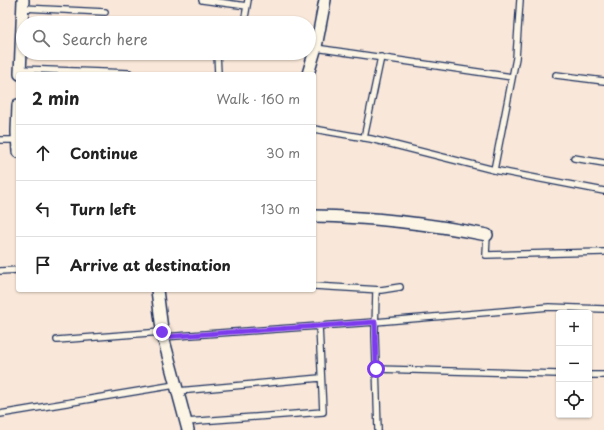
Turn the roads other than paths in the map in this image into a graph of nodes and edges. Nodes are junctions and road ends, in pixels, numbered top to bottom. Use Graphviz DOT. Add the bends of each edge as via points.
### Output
graph roads {
  1 [pos="202,0"];
  2 [pos="325,0"];
  3 [pos="520,0"];
  4 [pos="248,3"];
  5 [pos="23,4"];
  6 [pos="105,12"];
  7 [pos="22,16"];
  8 [pos="245,16"];
  9 [pos="316,33"];
  10 [pos="316,48"];
  11 [pos="382,57"];
  12 [pos="21,60"];
  13 [pos="217,60"];
  14 [pos="310,60"];
  15 [pos="20,72"];
  16 [pos="218,72"];
  17 [pos="308,72"];
  18 [pos="556,74"];
  19 [pos="512,77"];
  20 [pos="604,81"];
  21 [pos="316,129"];
  22 [pos="364,138"];
  23 [pos="0,140"];
  24 [pos="16,140"];
  25 [pos="574,158"];
  26 [pos="604,163"];
  27 [pos="494,170"];
  28 [pos="604,191"];
  29 [pos="316,216"];
  30 [pos="487,235"];
  31 [pos="604,252"];
  32 [pos="16,270"];
  33 [pos="0,271"];
  34 [pos="316,286"];
  35 [pos="400,287"];
  36 [pos="376,290"];
  37 [pos="157,292"];
  38 [pos="604,309"];
  39 [pos="375,322"];
  40 [pos="319,326"];
  41 [pos="163,334"];
  42 [pos="57,340"];
  43 [pos="376,369"];
  44 [pos="556,374"];
  45 [pos="592,375"];
  46 [pos="604,375"];
  47 [pos="320,378"];
  48 [pos="177,388"];
  49 [pos="0,414"];
  50 [pos="187,426"];
  51 [pos="378,430"];
  1 -- 4 [label="lane"];
  2 -- 9 [label="street"];
  3 -- 19 [label="lane" via="516,58"];
  4 -- 8 [label="lane"];
  5 -- 6 [label="lane"];
  5 -- 7 [label="street"];
  10 -- 11 [label="lane"];
  11 -- 19 [label="lane"];
  11 -- 22 [label="lane"];
  12 -- 15 [label="street"];
  13 -- 16 [label="lane"];
  14 -- 17 [label="street"];
  18 -- 20 [label="lane"];
  19 -- 27 [label="lane"];
  21 -- 22 [label="lane"];
  22 -- 27 [label="lane"];
  23 -- 24 [label="lane"];
  25 -- 26 [label="lane"];
  27 -- 28 [label="lane"];
  29 -- 30 [label="street" via="445,227"];
  30 -- 31 [label="lane" via="486,255"];
  32 -- 33 [label="lane"];
  34 -- 36 [label="lane"];
  35 -- 36 [label="lane"];
  36 -- 39 [label="lane"];
  37 -- 41 [label="street"];
  38 -- 39 [label="lane" via="549,307"];
  39 -- 40 [label="lane"];
  39 -- 43 [label="lane"];
  40 -- 41 [label="lane"];
  40 -- 47 [label="lane"];
  41 -- 42 [label="lane"];
  41 -- 48 [label="street"];
  43 -- 44 [label="lane"];
  43 -- 51 [label="lane"];
  45 -- 46 [label="lane"];
  47 -- 48 [label="lane"];
  47 -- 50 [label="lane" via="323,412"];
  48 -- 49 [label="lane"];
  48 -- 50 [label="street"];
}
